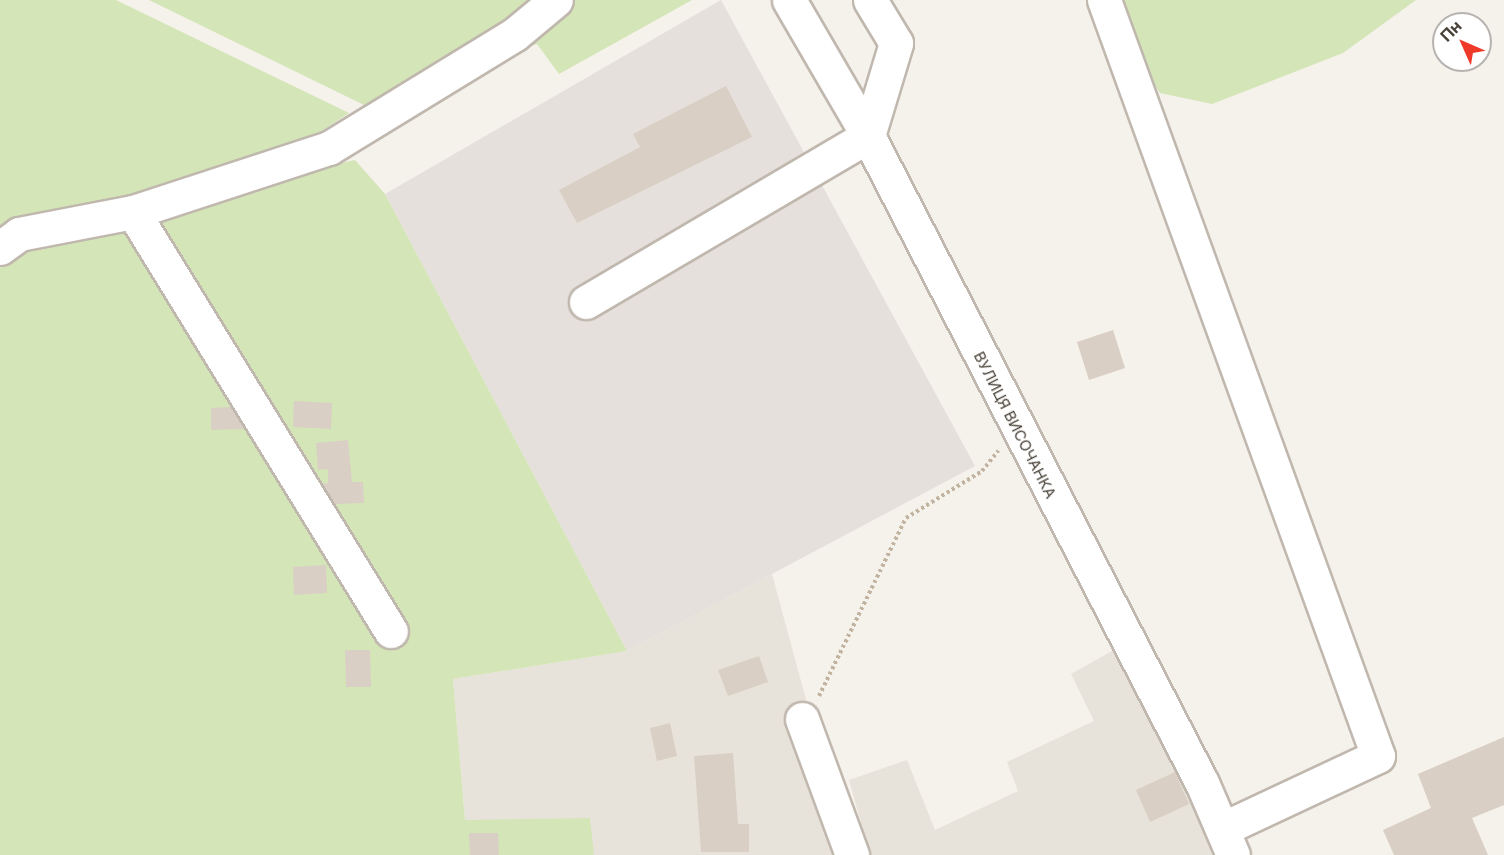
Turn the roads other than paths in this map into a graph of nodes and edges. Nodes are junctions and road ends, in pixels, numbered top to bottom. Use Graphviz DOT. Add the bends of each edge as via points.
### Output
graph roads {
  1 [pos="556,0"];
  2 [pos="789,0"];
  3 [pos="870,0"];
  4 [pos="1104,0"];
  5 [pos="868,136"];
  6 [pos="133,212"];
  7 [pos="0,248"];
  8 [pos="586,302"];
  9 [pos="391,631"];
  10 [pos="802,719"];
  11 [pos="1228,842"];
  12 [pos="852,855"];
  1 -- 6 [label="street" via="515,34 328,148"];
  2 -- 5 [label="street, ВУЛИЦЯ ВИСОЧАНКА"];
  3 -- 5 [label="street" via="896,44"];
  4 -- 11 [label="street" via="1378,756"];
  5 -- 8 [label="street"];
  5 -- 11 [label="street, ВУЛИЦЯ ВИСОЧАНКА"];
  6 -- 7 [label="street" via="19,234"];
  6 -- 9 [label="street"];
  10 -- 12 [label="street"];
}
